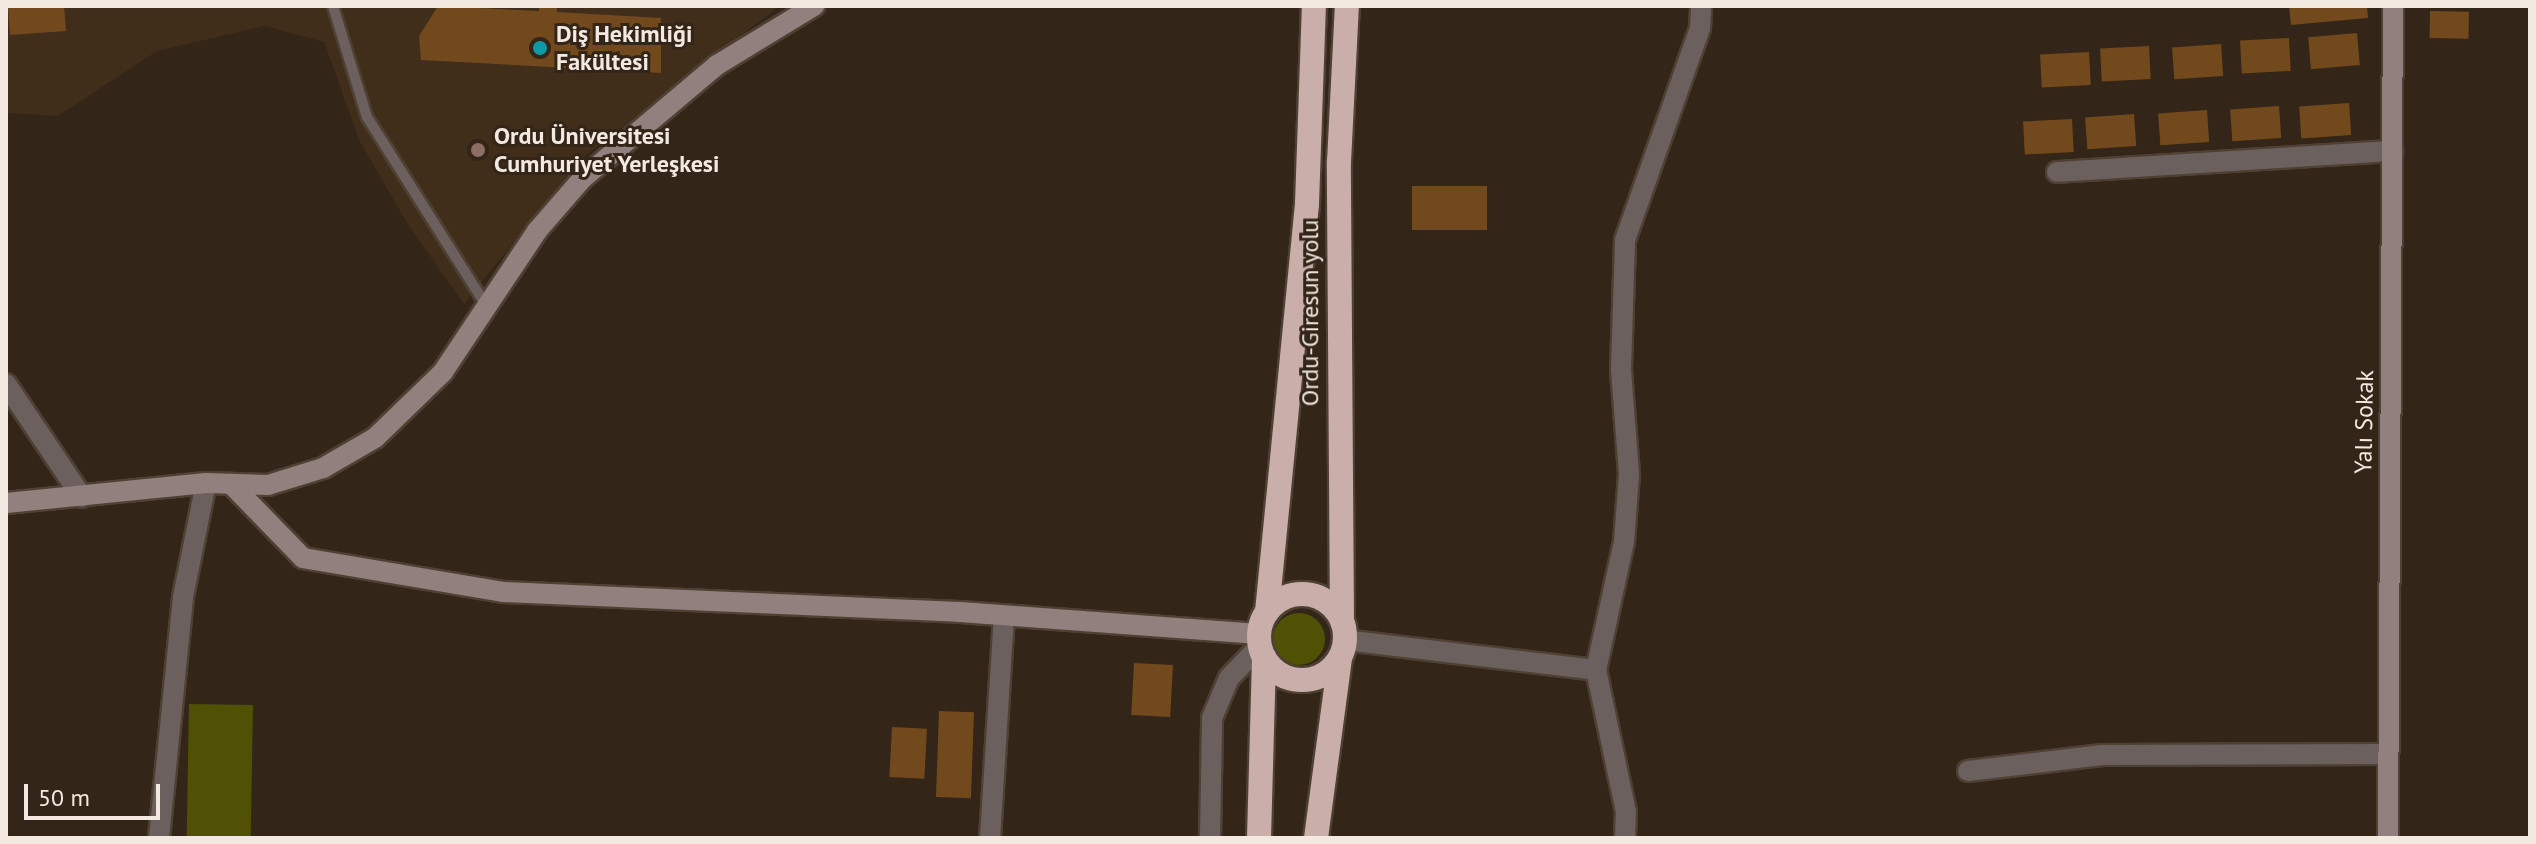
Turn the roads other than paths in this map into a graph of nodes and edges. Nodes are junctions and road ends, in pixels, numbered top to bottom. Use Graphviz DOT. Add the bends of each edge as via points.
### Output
graph roads {
  1 [pos="333,6"];
  2 [pos="814,6"];
  3 [pos="1314,6"];
  4 [pos="1347,6"];
  5 [pos="1701,6"];
  6 [pos="2393,6"];
  7 [pos="2392,151"];
  8 [pos="2057,172"];
  9 [pos="487,307"];
  10 [pos="6,384"];
  11 [pos="206,483"];
  12 [pos="231,484"];
  13 [pos="82,497"];
  14 [pos="6,503"];
  15 [pos="1004,616"];
  16 [pos="1263,638"];
  17 [pos="1343,640"];
  18 [pos="1596,670"];
  19 [pos="2388,754"];
  20 [pos="1968,771"];
  21 [pos="159,838"];
  22 [pos="990,838"];
  23 [pos="1210,838"];
  24 [pos="1259,838"];
  25 [pos="1316,838"];
  26 [pos="1625,838"];
  27 [pos="2388,838"];
  1 -- 9 [label="lane" via="367,117"];
  2 -- 9 [label="street" via="717,65 582,179 537,231"];
  3 -- 16 [label="highway, Ordu-Giresun yolu" via="1307,204"];
  4 -- 17 [label="highway, Ordu-Giresun yolu" via="1337,332"];
  5 -- 18 [label="street" via="1700,28 1625,240 1621,369 1629,474 1624,542"];
  6 -- 7 [label="street, Yalı Sokak"];
  7 -- 8 [label="street"];
  7 -- 19 [label="street, Yalı Sokak"];
  9 -- 12 [label="street" via="443,372 375,438 323,468 268,485"];
  10 -- 13 [label="street"];
  11 -- 12 [label="street"];
  11 -- 13 [label="street"];
  11 -- 21 [label="street" via="183,597"];
  12 -- 15 [label="street" via="303,558 360,568 503,592"];
  13 -- 14 [label="street"];
  15 -- 16 [label="street"];
  15 -- 22 [label="street"];
  16 -- 17 [label="highway" via="1287,677 1302,680 1317,678"];
  16 -- 17 [label="highway" via="1287,596 1314,595"];
  16 -- 23 [label="street" via="1229,678 1212,718"];
  16 -- 24 [label="highway, Ordu-Giresun yolu"];
  17 -- 18 [label="street"];
  17 -- 25 [label="highway, Ordu-Giresun yolu"];
  18 -- 26 [label="street" via="1626,812"];
  19 -- 20 [label="street" via="2102,755"];
  19 -- 27 [label="street, Yalı Sokak"];
}
